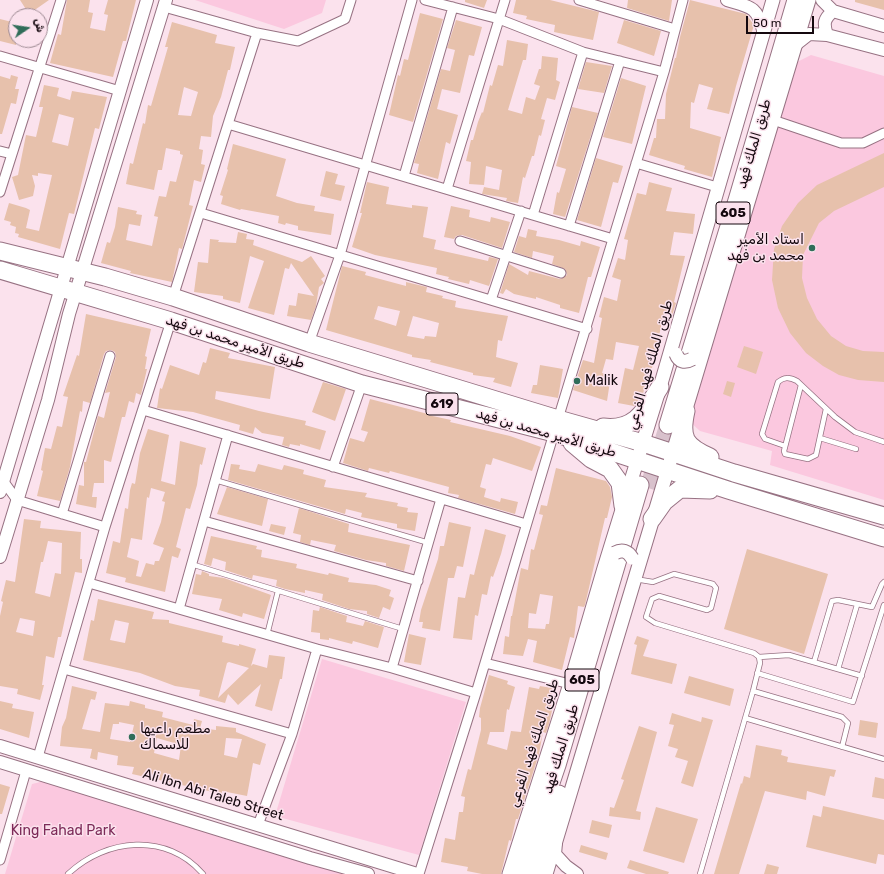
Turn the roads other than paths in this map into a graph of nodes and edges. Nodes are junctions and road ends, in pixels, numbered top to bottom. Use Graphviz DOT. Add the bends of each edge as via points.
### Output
graph roads {
  1 [pos="61,0"];
  2 [pos="147,0"];
  3 [pos="351,0"];
  4 [pos="412,0"];
  5 [pos="425,0"];
  6 [pos="505,0"];
  7 [pos="579,0"];
  8 [pos="683,0"];
  9 [pos="772,0"];
  10 [pos="785,0"];
  11 [pos="796,0"];
  12 [pos="809,0"];
  13 [pos="822,0"];
  14 [pos="735,1"];
  15 [pos="165,3"];
  16 [pos="453,7"];
  17 [pos="833,11"];
  18 [pos="500,19"];
  19 [pos="884,26"];
  20 [pos="676,29"];
  21 [pos="763,30"];
  22 [pos="257,33"];
  23 [pos="827,35"];
  24 [pos="795,45"];
  25 [pos="884,50"];
  26 [pos="583,52"];
  27 [pos="0,56"];
  28 [pos="620,61"];
  29 [pos="39,67"];
  30 [pos="664,72"];
  31 [pos="120,91"];
  32 [pos="773,120"];
  33 [pos="228,124"];
  34 [pos="884,133"];
  35 [pos="0,151"];
  36 [pos="12,154"];
  37 [pos="636,163"];
  38 [pos="366,165"];
  39 [pos="404,176"];
  40 [pos="717,188"];
  41 [pos="447,189"];
  42 [pos="0,192"];
  43 [pos="521,211"];
  44 [pos="202,213"];
  45 [pos="533,215"];
  46 [pos="569,226"];
  47 [pos="613,239"];
  48 [pos="460,241"];
  49 [pos="0,251"];
  50 [pos="340,255"];
  51 [pos="506,256"];
  52 [pos="74,270"];
  53 [pos="5,274"];
  54 [pos="561,274"];
  55 [pos="60,288"];
  56 [pos="77,292"];
  57 [pos="174,297"];
  58 [pos="491,300"];
  59 [pos="171,321"];
  60 [pos="587,329"];
  61 [pos="675,336"];
  62 [pos="309,343"];
  63 [pos="704,345"];
  64 [pos="110,356"];
  65 [pos="362,384"];
  66 [pos="801,385"];
  67 [pos="660,387"];
  68 [pos="826,409"];
  69 [pos="143,410"];
  70 [pos="686,411"];
  71 [pos="563,428"];
  72 [pos="228,435"];
  73 [pos="820,438"];
  74 [pos="884,442"];
  75 [pos="643,443"];
  76 [pos="785,446"];
  77 [pos="856,449"];
  78 [pos="672,452"];
  79 [pos="638,460"];
  80 [pos="333,467"];
  81 [pos="666,469"];
  82 [pos="734,473"];
  83 [pos="215,480"];
  84 [pos="2,487"];
  85 [pos="728,490"];
  86 [pos="442,499"];
  87 [pos="17,500"];
  88 [pos="623,506"];
  89 [pos="62,514"];
  90 [pos="884,516"];
  91 [pos="652,519"];
  92 [pos="204,521"];
  93 [pos="526,524"];
  94 [pos="105,527"];
  95 [pos="884,538"];
  96 [pos="429,543"];
  97 [pos="0,557"];
  98 [pos="191,564"];
  99 [pos="604,568"];
  100 [pos="635,579"];
  101 [pos="418,581"];
  102 [pos="884,582"];
  103 [pos="89,583"];
  104 [pos="278,591"];
  105 [pos="857,605"];
  106 [pos="884,605"];
  107 [pos="179,609"];
  108 [pos="403,629"];
  109 [pos="267,635"];
  110 [pos="317,649"];
  111 [pos="759,657"];
  112 [pos="814,662"];
  113 [pos="485,663"];
  114 [pos="392,668"];
  115 [pos="64,669"];
  116 [pos="838,669"];
  117 [pos="757,672"];
  118 [pos="862,676"];
  119 [pos="570,684"];
  120 [pos="753,690"];
  121 [pos="476,693"];
  122 [pos="745,718"];
  123 [pos="292,734"];
  124 [pos="0,746"];
  125 [pos="842,747"];
  126 [pos="38,757"];
  127 [pos="884,759"];
  128 [pos="0,762"];
  129 [pos="26,770"];
  130 [pos="258,825"];
  131 [pos="557,836"];
  132 [pos="0,860"];
  133 [pos="512,872"];
  134 [pos="68,874"];
  135 [pos="204,874"];
  136 [pos="368,874"];
  137 [pos="418,874"];
  138 [pos="534,874"];
  139 [pos="546,874"];
  140 [pos="577,874"];
  141 [pos="700,874"];
  1 -- 29 [label="street"];
  2 -- 31 [label="street"];
  3 -- 22 [label="street" via="345,19 298,41"];
  4 -- 38 [label="street"];
  5 -- 16 [label="street"];
  6 -- 18 [label="street"];
  7 -- 20 [label="street"];
  8 -- 20 [label="street"];
  9 -- 21 [label="main road, طريق الملك فهد الفرعي"];
  10 -- 11 [label="highway, طريق الملك فهد / 605" via="664,424 738,196"];
  12 -- 24 [label="main road"];
  13 -- 17 [label="street"];
  14 -- 21 [label="street" via="758,13"];
  15 -- 22 [label="street"];
  15 -- 52 [label="street"];
  16 -- 18 [label="street"];
  16 -- 39 [label="street"];
  17 -- 19 [label="street"];
  17 -- 23 [label="street" via="826,18 824,25"];
  18 -- 26 [label="street"];
  18 -- 41 [label="street"];
  20 -- 30 [label="street"];
  21 -- 40 [label="main road, طريق الملك فهد الفرعي"];
  22 -- 33 [label="street"];
  23 -- 24 [label="street" via="809,34"];
  23 -- 25 [label="street"];
  24 -- 32 [label="main road"];
  26 -- 28 [label="street"];
  26 -- 45 [label="street"];
  27 -- 29 [label="street"];
  28 -- 30 [label="street"];
  28 -- 46 [label="street"];
  29 -- 31 [label="street"];
  29 -- 36 [label="street"];
  30 -- 37 [label="street"];
  31 -- 52 [label="street"];
  32 -- 34 [label="street" via="840,143 863,143"];
  32 -- 63 [label="main road"];
  33 -- 38 [label="street"];
  33 -- 44 [label="street"];
  35 -- 36 [label="street"];
  36 -- 42 [label="street"];
  37 -- 40 [label="street"];
  37 -- 47 [label="street"];
  38 -- 39 [label="street"];
  38 -- 50 [label="street"];
  39 -- 41 [label="street"];
  40 -- 61 [label="main road, طريق الملك فهد الفرعي"];
  41 -- 43 [label="street"];
  43 -- 45 [label="street"];
  43 -- 51 [label="street"];
  44 -- 50 [label="street"];
  44 -- 57 [label="street"];
  45 -- 46 [label="street"];
  46 -- 47 [label="street"];
  47 -- 60 [label="street"];
  48 -- 51 [label="street"];
  49 -- 52 [label="highway, طريق الأمير محمد بن فهد / 619"];
  50 -- 58 [label="street"];
  50 -- 62 [label="street"];
  51 -- 54 [label="street"];
  51 -- 58 [label="street"];
  52 -- 55 [label="street"];
  52 -- 56 [label="street"];
  52 -- 57 [label="highway, طريق الأمير محمد بن فهد / 619"];
  53 -- 55 [label="highway, طريق الأمير محمد بن فهد / 619"];
  55 -- 56 [label="highway, طريق الأمير محمد بن فهد / 619"];
  55 -- 84 [label="street"];
  56 -- 59 [label="highway, طريق الأمير محمد بن فهد / 619"];
  56 -- 87 [label="street" via="69,314 48,400"];
  57 -- 62 [label="highway, طريق الأمير محمد بن فهد / 619"];
  58 -- 60 [label="street"];
  59 -- 65 [label="highway, طريق الأمير محمد بن فهد / 619"];
  59 -- 69 [label="street"];
  60 -- 71 [label="street"];
  61 -- 63 [label="main road, bridge" via="676,354 685,362 692,359"];
  61 -- 67 [label="main road, طريق الملك فهد الفرعي"];
  62 -- 71 [label="highway, طريق الأمير محمد بن فهد / 619"];
  63 -- 70 [label="main road"];
  64 -- 89 [label="street"];
  65 -- 71 [label="highway, طريق الأمير محمد بن فهد / 619"];
  65 -- 80 [label="street"];
  66 -- 68 [label="lane"];
  66 -- 76 [label="lane"];
  66 -- 76 [label="lane" via="790,378 783,378 778,382 763,430 765,439"];
  67 -- 71 [label="highway" via="637,420 629,424 618,428"];
  67 -- 75 [label="main road, طريق الملك فهد الفرعي"];
  68 -- 73 [label="lane"];
  68 -- 74 [label="lane" via="855,432"];
  69 -- 72 [label="street"];
  69 -- 94 [label="street"];
  70 -- 78 [label="main road"];
  70 -- 82 [label="highway" via="682,428 689,444"];
  71 -- 75 [label="highway, طريق الأمير محمد بن فهد / 619"];
  71 -- 79 [label="highway, طريق الأمير محمد بن فهد / 619"];
  71 -- 88 [label="highway" via="591,459 610,468 620,483"];
  71 -- 93 [label="street"];
  72 -- 80 [label="street"];
  72 -- 83 [label="street"];
  73 -- 76 [label="lane" via="816,455 808,459 785,454"];
  73 -- 77 [label="lane"];
  75 -- 78 [label="highway, طريق الأمير محمد بن فهد / 619"];
  75 -- 79 [label="main road, طريق الملك فهد الفرعي"];
  78 -- 81 [label="main road"];
  78 -- 82 [label="highway, طريق الأمير محمد بن فهد / 619"];
  79 -- 81 [label="highway, طريق الأمير محمد بن فهد / 619"];
  79 -- 88 [label="main road, طريق الملك فهد الفرعي"];
  80 -- 86 [label="street"];
  81 -- 85 [label="highway, طريق الأمير محمد بن فهد / 619"];
  81 -- 91 [label="main road"];
  82 -- 90 [label="highway, طريق الأمير محمد بن فهد / 619"];
  83 -- 92 [label="street"];
  83 -- 96 [label="lane"];
  84 -- 87 [label="street"];
  85 -- 91 [label="highway" via="680,489 664,502"];
  85 -- 95 [label="highway, طريق الأمير محمد بن فهد / 619"];
  86 -- 93 [label="street"];
  86 -- 96 [label="street"];
  87 -- 89 [label="street"];
  87 -- 97 [label="street"];
  88 -- 99 [label="main road, طريق الملك فهد الفرعي"];
  89 -- 94 [label="street"];
  91 -- 100 [label="main road"];
  92 -- 98 [label="street"];
  92 -- 101 [label="street"];
  93 -- 113 [label="street"];
  94 -- 103 [label="street"];
  96 -- 101 [label="street"];
  98 -- 104 [label="lane"];
  98 -- 107 [label="street"];
  99 -- 100 [label="main road, bridge" via="615,553 628,552 632,558"];
  99 -- 119 [label="main road, طريق الملك فهد الفرعي"];
  100 -- 111 [label="lane" via="653,582 674,574 713,584 716,588 710,608 707,610 659,596 652,599 646,617 655,623 754,653"];
  100 -- 131 [label="main road"];
  101 -- 108 [label="street"];
  102 -- 105 [label="lane" via="872,607"];
  103 -- 107 [label="street"];
  103 -- 115 [label="street"];
  104 -- 108 [label="lane"];
  104 -- 109 [label="lane"];
  105 -- 112 [label="lane" via="832,601"];
  105 -- 116 [label="lane"];
  106 -- 118 [label="lane"];
  107 -- 109 [label="street"];
  108 -- 114 [label="street"];
  109 -- 110 [label="street"];
  110 -- 114 [label="street"];
  110 -- 123 [label="street"];
  111 -- 112 [label="lane" via="789,655"];
  111 -- 117 [label="lane"];
  112 -- 116 [label="lane"];
  113 -- 119 [label="street"];
  113 -- 121 [label="street"];
  114 -- 121 [label="street"];
  115 -- 123 [label="street"];
  115 -- 126 [label="street"];
  116 -- 118 [label="lane"];
  117 -- 118 [label="lane" via="850,702 855,700"];
  117 -- 120 [label="lane"];
  119 -- 133 [label="main road, طريق الملك فهد الفرعي"];
  120 -- 122 [label="lane"];
  120 -- 125 [label="lane" via="842,716 848,723"];
  121 -- 137 [label="street"];
  122 -- 125 [label="lane"];
  122 -- 141 [label="lane"];
  123 -- 130 [label="street"];
  124 -- 126 [label="street, Ali Ibn Abi Taleb Street"];
  125 -- 127 [label="lane"];
  126 -- 130 [label="street, Ali Ibn Abi Taleb Street"];
  128 -- 129 [label="street"];
  129 -- 132 [label="street"];
  129 -- 136 [label="street"];
  130 -- 137 [label="street, Ali Ibn Abi Taleb Street"];
  131 -- 139 [label="main road"];
  131 -- 140 [label="street" via="555,854"];
  133 -- 138 [label="highway, طريق الملك فهد / 605" via="557,765 644,486 568,767"];
  134 -- 135 [label="lane" via="86,859 107,849 141,844 174,852"];
}
